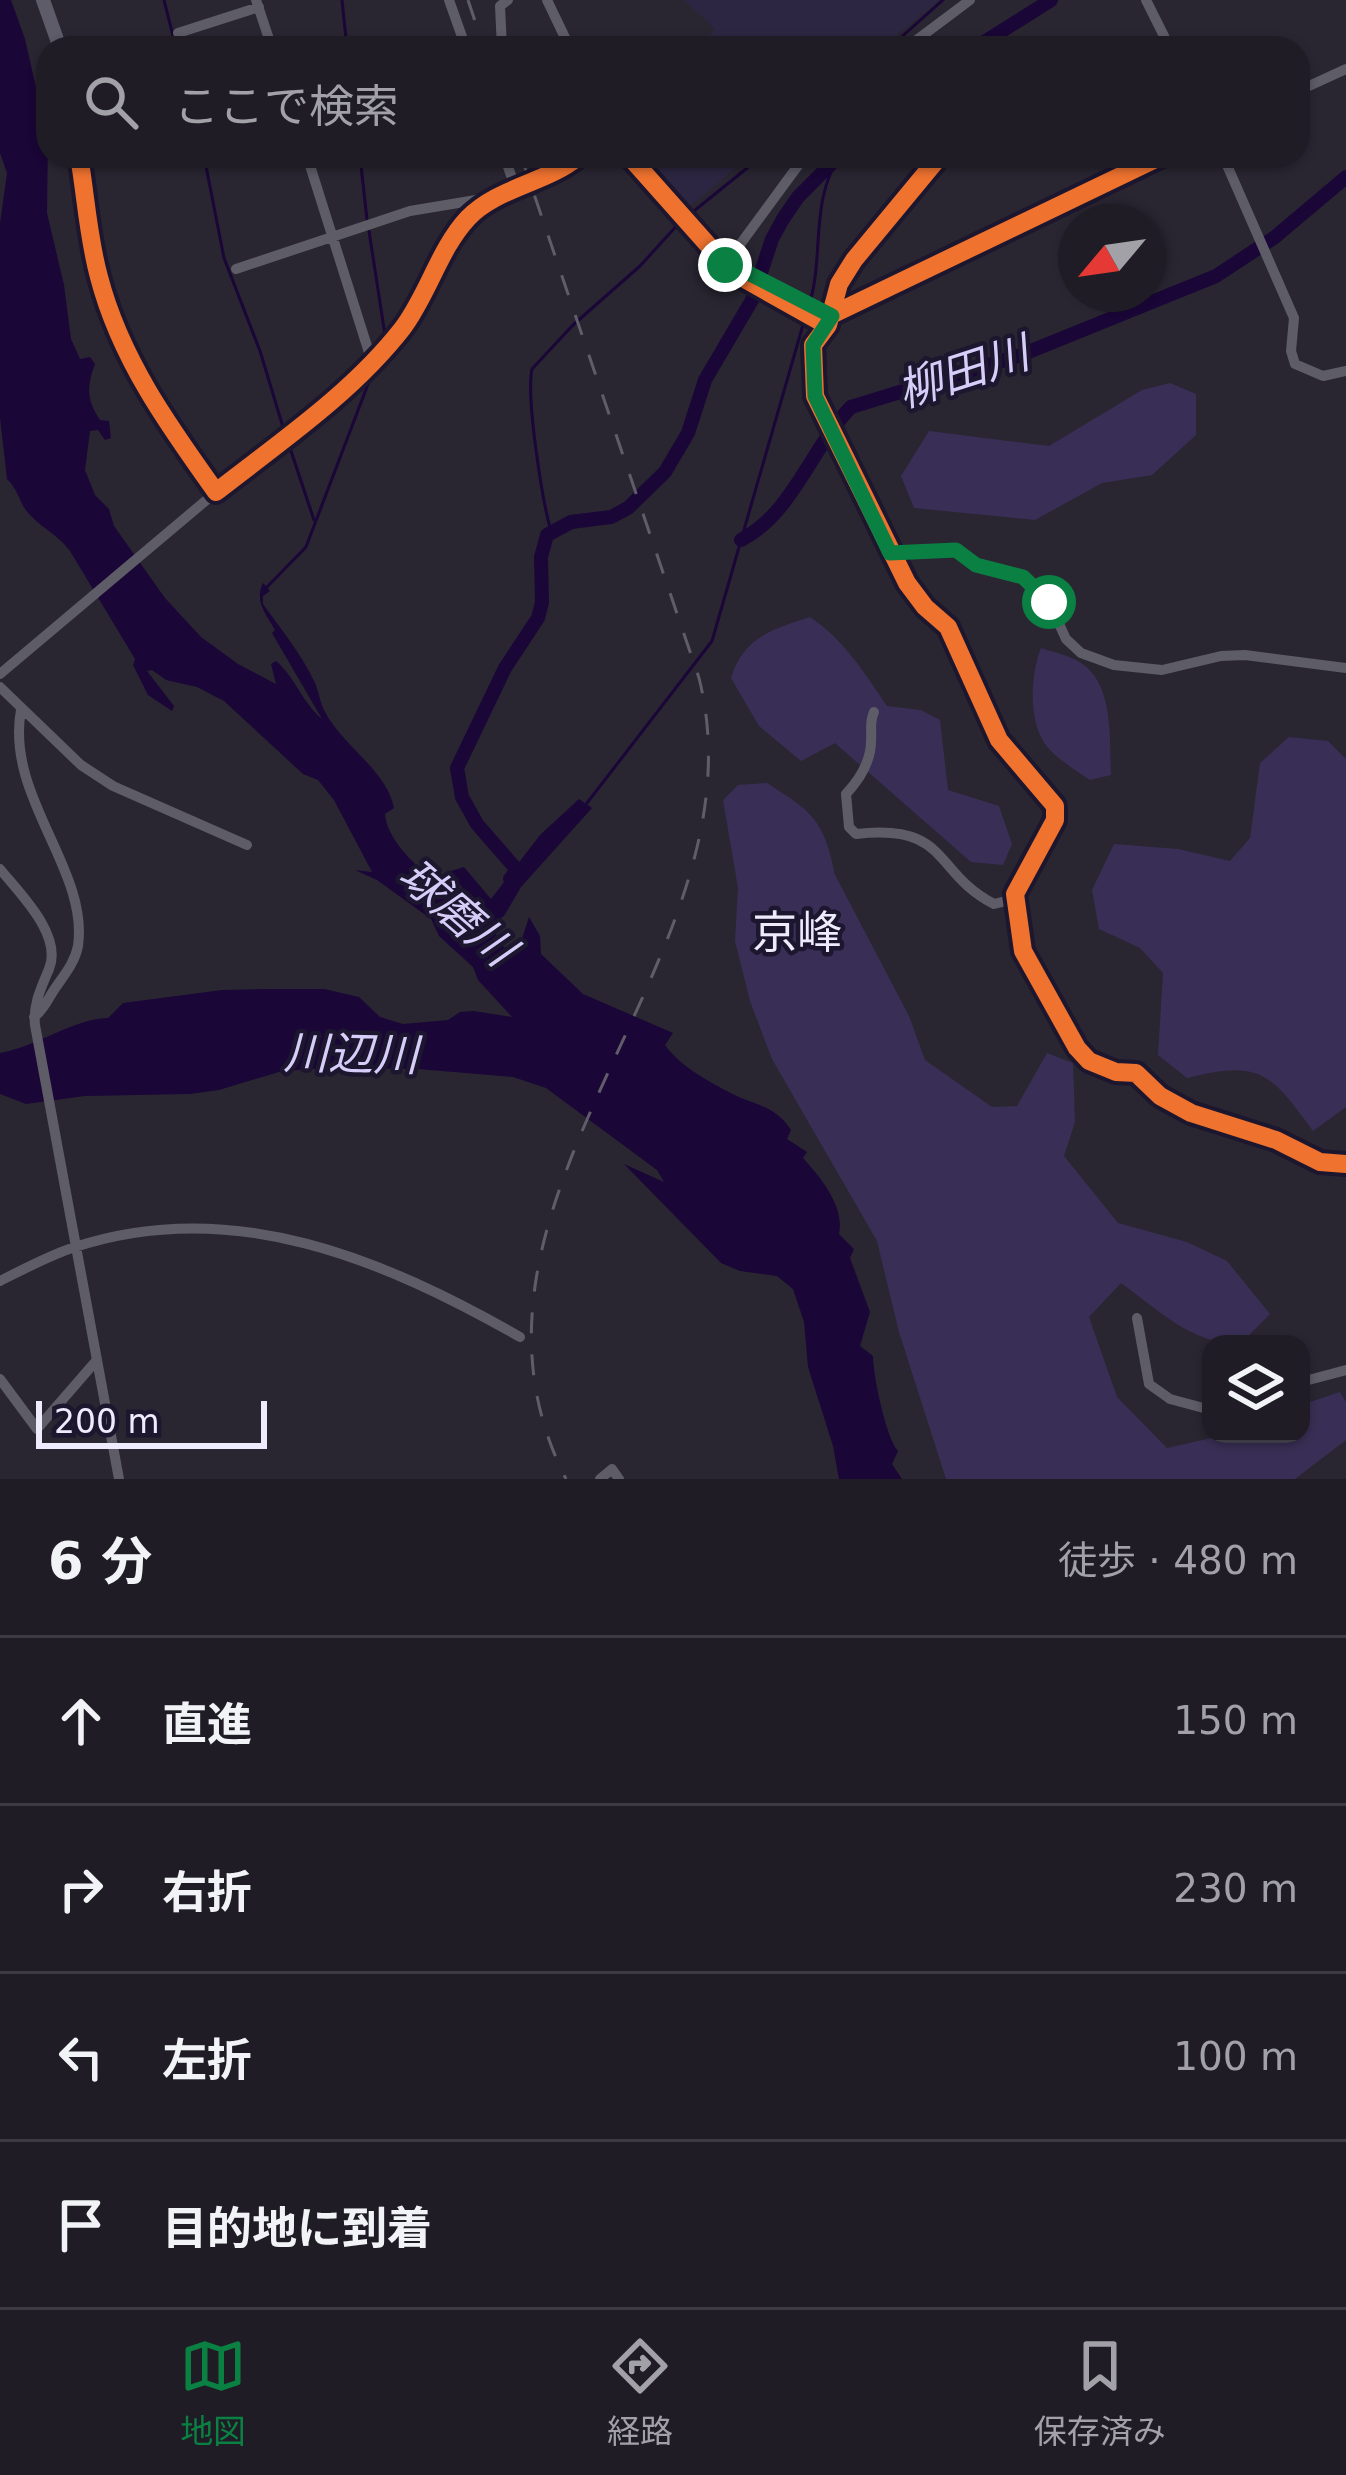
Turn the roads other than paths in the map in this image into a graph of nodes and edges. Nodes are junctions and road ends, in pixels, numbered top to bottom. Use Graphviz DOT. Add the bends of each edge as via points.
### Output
graph roads {
  1 [pos="44,0"];
  2 [pos="449,0"];
  3 [pos="508,0"];
  4 [pos="547,0"];
  5 [pos="970,0"];
  6 [pos="1146,0"];
  7 [pos="257,4"];
  8 [pos="178,33"];
  9 [pos="56,36"];
  10 [pos="268,36"];
  11 [pos="462,36"];
  12 [pos="501,36"];
  13 [pos="564,36"];
  14 [pos="922,36"];
  15 [pos="1164,36"];
  16 [pos="1346,69"];
  17 [pos="1310,86"];
  18 [pos="81,168"];
  19 [pos="311,168"];
  20 [pos="509,168"];
  21 [pos="564,168"];
  22 [pos="639,168"];
  23 [pos="797,168"];
  24 [pos="1137,168"];
  25 [pos="1228,168"];
  26 [pos="516,189"];
  27 [pos="497,197"];
  28 [pos="334,238"];
  29 [pos="236,268"];
  30 [pos="729,269"];
  31 [pos="825,319"];
  32 [pos="372,362"];
  33 [pos="1346,371"];
  34 [pos="212,495"];
  35 [pos="890,553"];
  36 [pos="1346,668"];
  37 [pos="0,674"];
  38 [pos="0,687"];
  39 [pos="21,710"];
  40 [pos="874,712"];
  41 [pos="248,845"];
  42 [pos="0,869"];
  43 [pos="1015,894"];
  44 [pos="35,1021"];
  45 [pos="1346,1165"];
  46 [pos="74,1247"];
  47 [pos="0,1281"];
  48 [pos="1137,1318"];
  49 [pos="520,1336"];
  50 [pos="96,1360"];
  51 [pos="1346,1370"];
  52 [pos="1310,1380"];
  53 [pos="3,1388"];
  54 [pos="1202,1408"];
  55 [pos="118,1479"];
  56 [pos="601,1479"];
  57 [pos="619,1479"];
  1 -- 9 [label="main road"];
  2 -- 11 [label="street"];
  3 -- 12 [label="street" via="500,6"];
  4 -- 13 [label="street"];
  5 -- 14 [label="street"];
  6 -- 15 [label="street"];
  7 -- 8 [label="street"];
  7 -- 10 [label="street"];
  16 -- 17 [label="street"];
  18 -- 34 [label="main road" via="92,251 121,337"];
  19 -- 28 [label="street"];
  20 -- 26 [label="street"];
  21 -- 26 [label="main road"];
  22 -- 30 [label="main road"];
  23 -- 30 [label="street"];
  24 -- 31 [label="street"];
  25 -- 33 [label="street" via="1294,317 1295,364 1323,376"];
  26 -- 27 [label="main road"];
  27 -- 28 [label="street" via="410,211"];
  27 -- 32 [label="main road" via="466,220 415,312"];
  28 -- 29 [label="street"];
  28 -- 32 [label="street"];
  30 -- 31 [label="street"];
  31 -- 35 [label="street" via="811,371 825,423"];
  32 -- 34 [label="main road"];
  34 -- 37 [label="street"];
  35 -- 36 [label="street" via="956,550 976,565 1023,577 1049,602 1066,639 1114,665 1162,670 1245,655"];
  35 -- 43 [label="street" via="948,627 998,740 1055,806"];
  38 -- 39 [label="street"];
  39 -- 41 [label="street" via="113,785"];
  39 -- 44 [label="street" via="29,798 78,921 72,965"];
  40 -- 43 [label="street" via="863,773 846,794 849,827 934,846 994,904"];
  42 -- 44 [label="street" via="52,951"];
  43 -- 45 [label="street" via="1023,951 1089,1061 1136,1073 1191,1113"];
  44 -- 46 [label="street"];
  46 -- 47 [label="street"];
  46 -- 49 [label="street" via="172,1230 305,1240 451,1296"];
  46 -- 50 [label="street"];
  48 -- 54 [label="street" via="1148,1384"];
  50 -- 53 [label="street" via="37,1430"];
  50 -- 55 [label="street"];
  51 -- 52 [label="street"];
  56 -- 57 [label="street" via="612,1468"];
}
